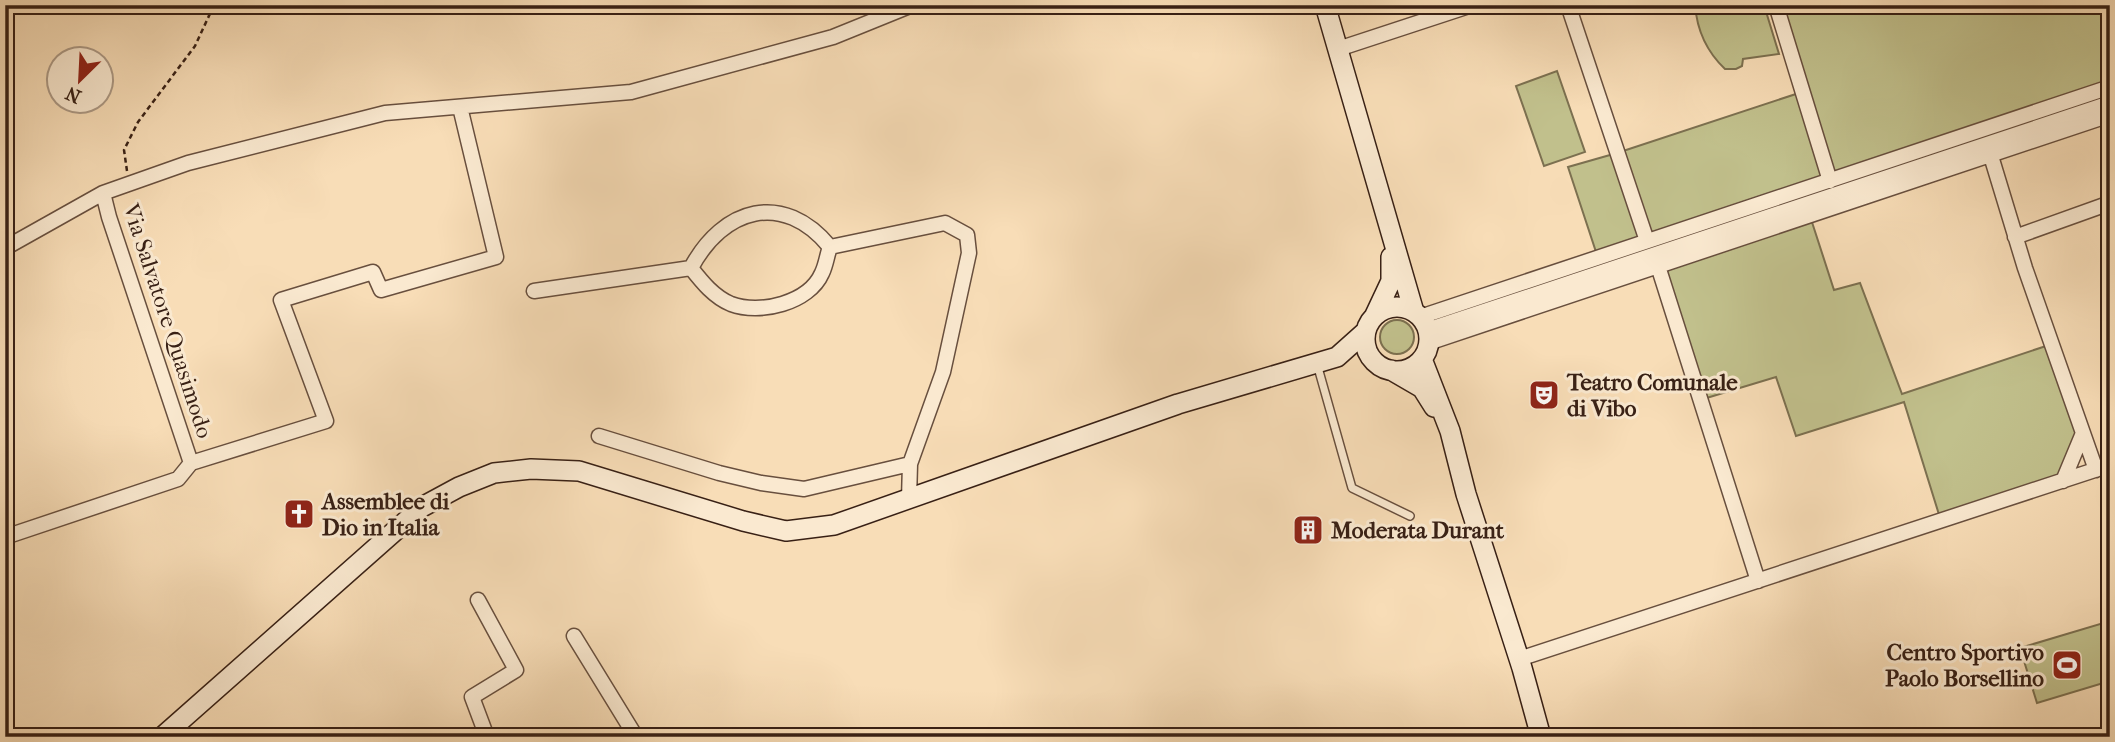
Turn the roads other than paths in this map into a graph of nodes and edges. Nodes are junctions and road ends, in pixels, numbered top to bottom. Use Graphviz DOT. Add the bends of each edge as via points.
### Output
graph roads {
  1 [pos="912,5"];
  2 [pos="1325,5"];
  3 [pos="1472,5"];
  4 [pos="1568,5"];
  5 [pos="1776,5"];
  6 [pos="1338,49"];
  7 [pos="2110,87"];
  8 [pos="2110,103"];
  9 [pos="460,107"];
  10 [pos="2110,115"];
  11 [pos="1991,156"];
  12 [pos="1830,181"];
  13 [pos="103,193"];
  14 [pos="2110,203"];
  15 [pos="2015,237"];
  16 [pos="1392,239"];
  17 [pos="1647,241"];
  18 [pos="830,247"];
  19 [pos="5,248"];
  20 [pos="1658,266"];
  21 [pos="691,268"];
  22 [pos="534,291"];
  23 [pos="1370,323"];
  24 [pos="1422,332"];
  25 [pos="1337,357"];
  26 [pos="1317,363"];
  27 [pos="1385,368"];
  28 [pos="1450,431"];
  29 [pos="2083,433"];
  30 [pos="599,436"];
  31 [pos="191,463"];
  32 [pos="909,464"];
  33 [pos="2103,467"];
  34 [pos="2063,481"];
  35 [pos="909,499"];
  36 [pos="1410,516"];
  37 [pos="5,537"];
  38 [pos="1758,581"];
  39 [pos="478,600"];
  40 [pos="574,636"];
  41 [pos="1519,659"];
  42 [pos="162,737"];
  43 [pos="487,737"];
  44 [pos="636,737"];
  45 [pos="1542,737"];
  1 -- 9 [label="street" via="833,37 631,92"];
  2 -- 6 [label="street"];
  3 -- 6 [label="street"];
  4 -- 17 [label="street"];
  5 -- 12 [label="street"];
  6 -- 16 [label="street"];
  7 -- 12 [label="street"];
  8 -- 24 [label="street"];
  9 -- 13 [label="street" via="385,113 188,163"];
  9 -- 31 [label="street" via="496,257 381,290 373,272 281,300 326,421"];
  10 -- 11 [label="street"];
  11 -- 15 [label="street"];
  11 -- 20 [label="street"];
  12 -- 17 [label="street"];
  13 -- 19 [label="street"];
  13 -- 31 [label="street, Via Salvatore Quasimodo"];
  14 -- 15 [label="street"];
  15 -- 29 [label="street"];
  16 -- 23 [label="street" via="1391,281"];
  16 -- 24 [label="street"];
  17 -- 24 [label="street"];
  18 -- 21 [label="street" via="818,232 773,211 729,223 710,239"];
  18 -- 21 [label="street" via="822,274 800,296 755,309 730,304 705,287"];
  18 -- 32 [label="street" via="945,223 967,235 969,253 943,372"];
  20 -- 24 [label="street"];
  20 -- 38 [label="street"];
  21 -- 22 [label="street"];
  23 -- 24 [label="street" via="1384,309 1404,308"];
  23 -- 25 [label="street"];
  23 -- 27 [label="street" via="1367,350"];
  24 -- 27 [label="street" via="1411,367"];
  24 -- 28 [label="street"];
  25 -- 26 [label="street"];
  25 -- 27 [label="street"];
  26 -- 35 [label="street" via="1178,404"];
  26 -- 36 [label="lane" via="1352,488"];
  27 -- 28 [label="street" via="1422,388"];
  28 -- 41 [label="street"];
  29 -- 33 [label="street"];
  29 -- 34 [label="street"];
  30 -- 32 [label="street" via="719,473 804,489"];
  31 -- 37 [label="street" via="178,479"];
  32 -- 35 [label="street"];
  33 -- 34 [label="street"];
  34 -- 38 [label="street"];
  35 -- 42 [label="street" via="834,525 786,531 579,471 494,473 422,508"];
  38 -- 41 [label="street"];
  39 -- 43 [label="street" via="516,670 472,697"];
  40 -- 44 [label="street"];
  41 -- 45 [label="street"];
}
